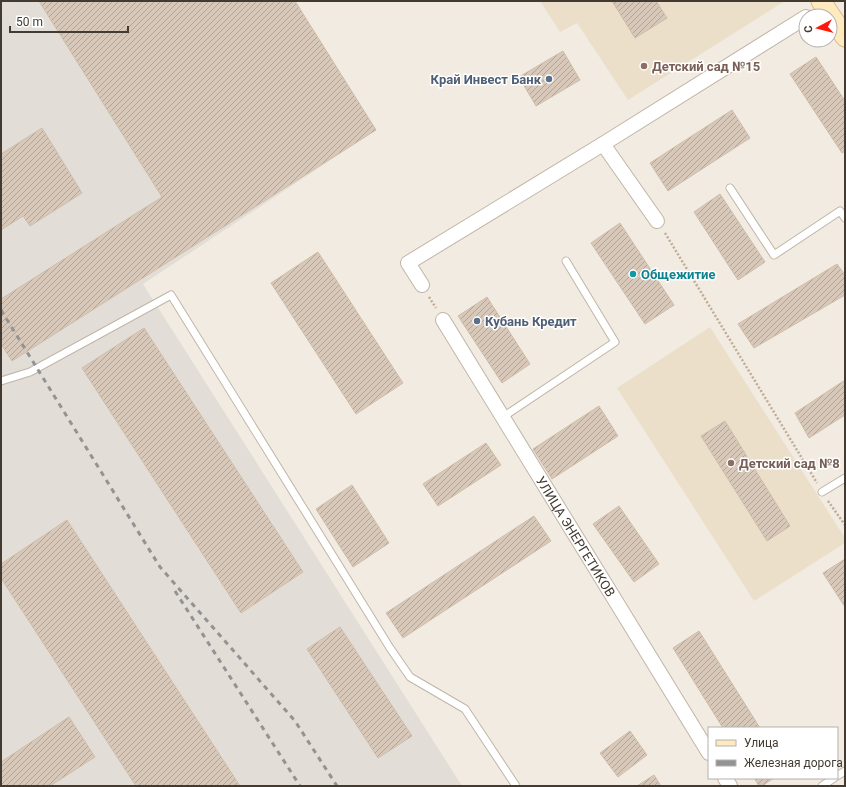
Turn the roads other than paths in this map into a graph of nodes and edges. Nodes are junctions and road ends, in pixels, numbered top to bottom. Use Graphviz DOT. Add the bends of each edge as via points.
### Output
graph roads {
  1 [pos="823,3"];
  2 [pos="798,22"];
  3 [pos="845,37"];
  4 [pos="604,144"];
  5 [pos="730,188"];
  6 [pos="845,218"];
  7 [pos="657,221"];
  8 [pos="566,261"];
  9 [pos="422,285"];
  10 [pos="444,320"];
  11 [pos="1,381"];
  12 [pos="503,417"];
  13 [pos="845,478"];
  14 [pos="822,492"];
  15 [pos="708,751"];
  16 [pos="832,779"];
  17 [pos="516,786"];
  18 [pos="822,786"];
  1 -- 3 [label="street"];
  2 -- 4 [label="street"];
  4 -- 7 [label="street"];
  4 -- 9 [label="street" via="408,263"];
  5 -- 6 [label="lane" via="774,255 840,211"];
  8 -- 12 [label="lane" via="615,342"];
  10 -- 12 [label="street, УЛИЦА ЭНЕРГЕТИКОВ"];
  11 -- 17 [label="lane" via="30,372 171,295 410,677 465,709"];
  12 -- 15 [label="street, УЛИЦА ЭНЕРГЕТИКОВ"];
  13 -- 14 [label="lane"];
  16 -- 18 [label="lane"];
}
